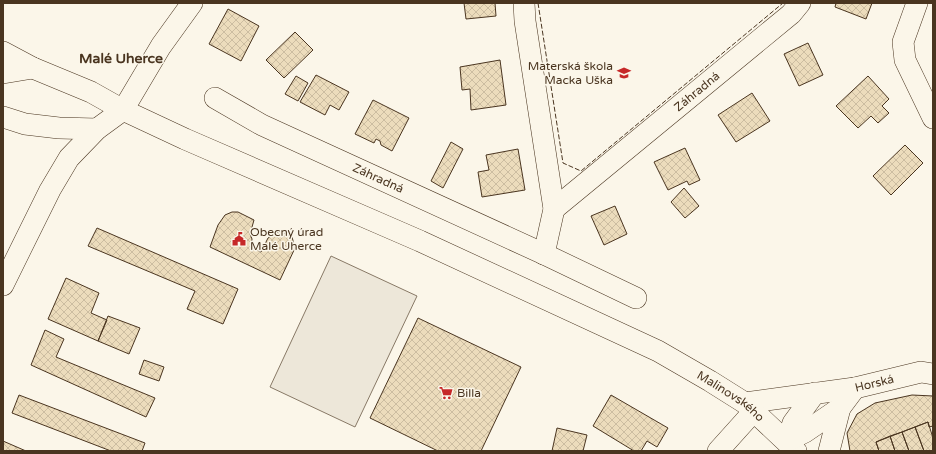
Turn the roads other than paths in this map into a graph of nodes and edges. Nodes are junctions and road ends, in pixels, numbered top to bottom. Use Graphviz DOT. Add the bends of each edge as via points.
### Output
graph roads {
  1 [pos="192,3"];
  2 [pos="524,3"];
  3 [pos="800,3"];
  4 [pos="917,3"];
  5 [pos="3,52"];
  6 [pos="33,68"];
  7 [pos="3,73"];
  8 [pos="216,98"];
  9 [pos="123,110"];
  10 [pos="3,117"];
  11 [pos="933,118"];
  12 [pos="98,129"];
  13 [pos="554,209"];
  14 [pos="544,254"];
  15 [pos="3,285"];
  16 [pos="636,298"];
  17 [pos="933,374"];
  18 [pos="855,388"];
  19 [pos="815,392"];
  20 [pos="749,407"];
  21 [pos="840,408"];
  22 [pos="792,446"];
  23 [pos="718,451"];
  24 [pos="829,451"];
  1 -- 9 [label="street" via="161,46"];
  2 -- 13 [label="street"];
  3 -- 13 [label="street, Záhradná" via="791,14"];
  4 -- 11 [label="street" via="903,42 905,60"];
  5 -- 6 [label="street, Malinovského"];
  6 -- 7 [label="street"];
  6 -- 9 [label="street, Malinovského" via="91,92"];
  8 -- 14 [label="street, Záhradná" via="262,124"];
  9 -- 12 [label="street"];
  9 -- 20 [label="street, Malinovského" via="420,241 658,351"];
  10 -- 12 [label="street" via="25,124"];
  12 -- 15 [label="street" via="68,158"];
  13 -- 14 [label="street"];
  14 -- 16 [label="street, Záhradná"];
  17 -- 18 [label="street, Horská" via="921,372"];
  18 -- 19 [label="street"];
  18 -- 21 [label="street, Horská"];
  19 -- 20 [label="street"];
  19 -- 22 [label="street" via="793,423"];
  20 -- 22 [label="street, Malinovského"];
  20 -- 23 [label="street"];
  21 -- 22 [label="street, Horská" via="805,432"];
  21 -- 24 [label="street"];
}
